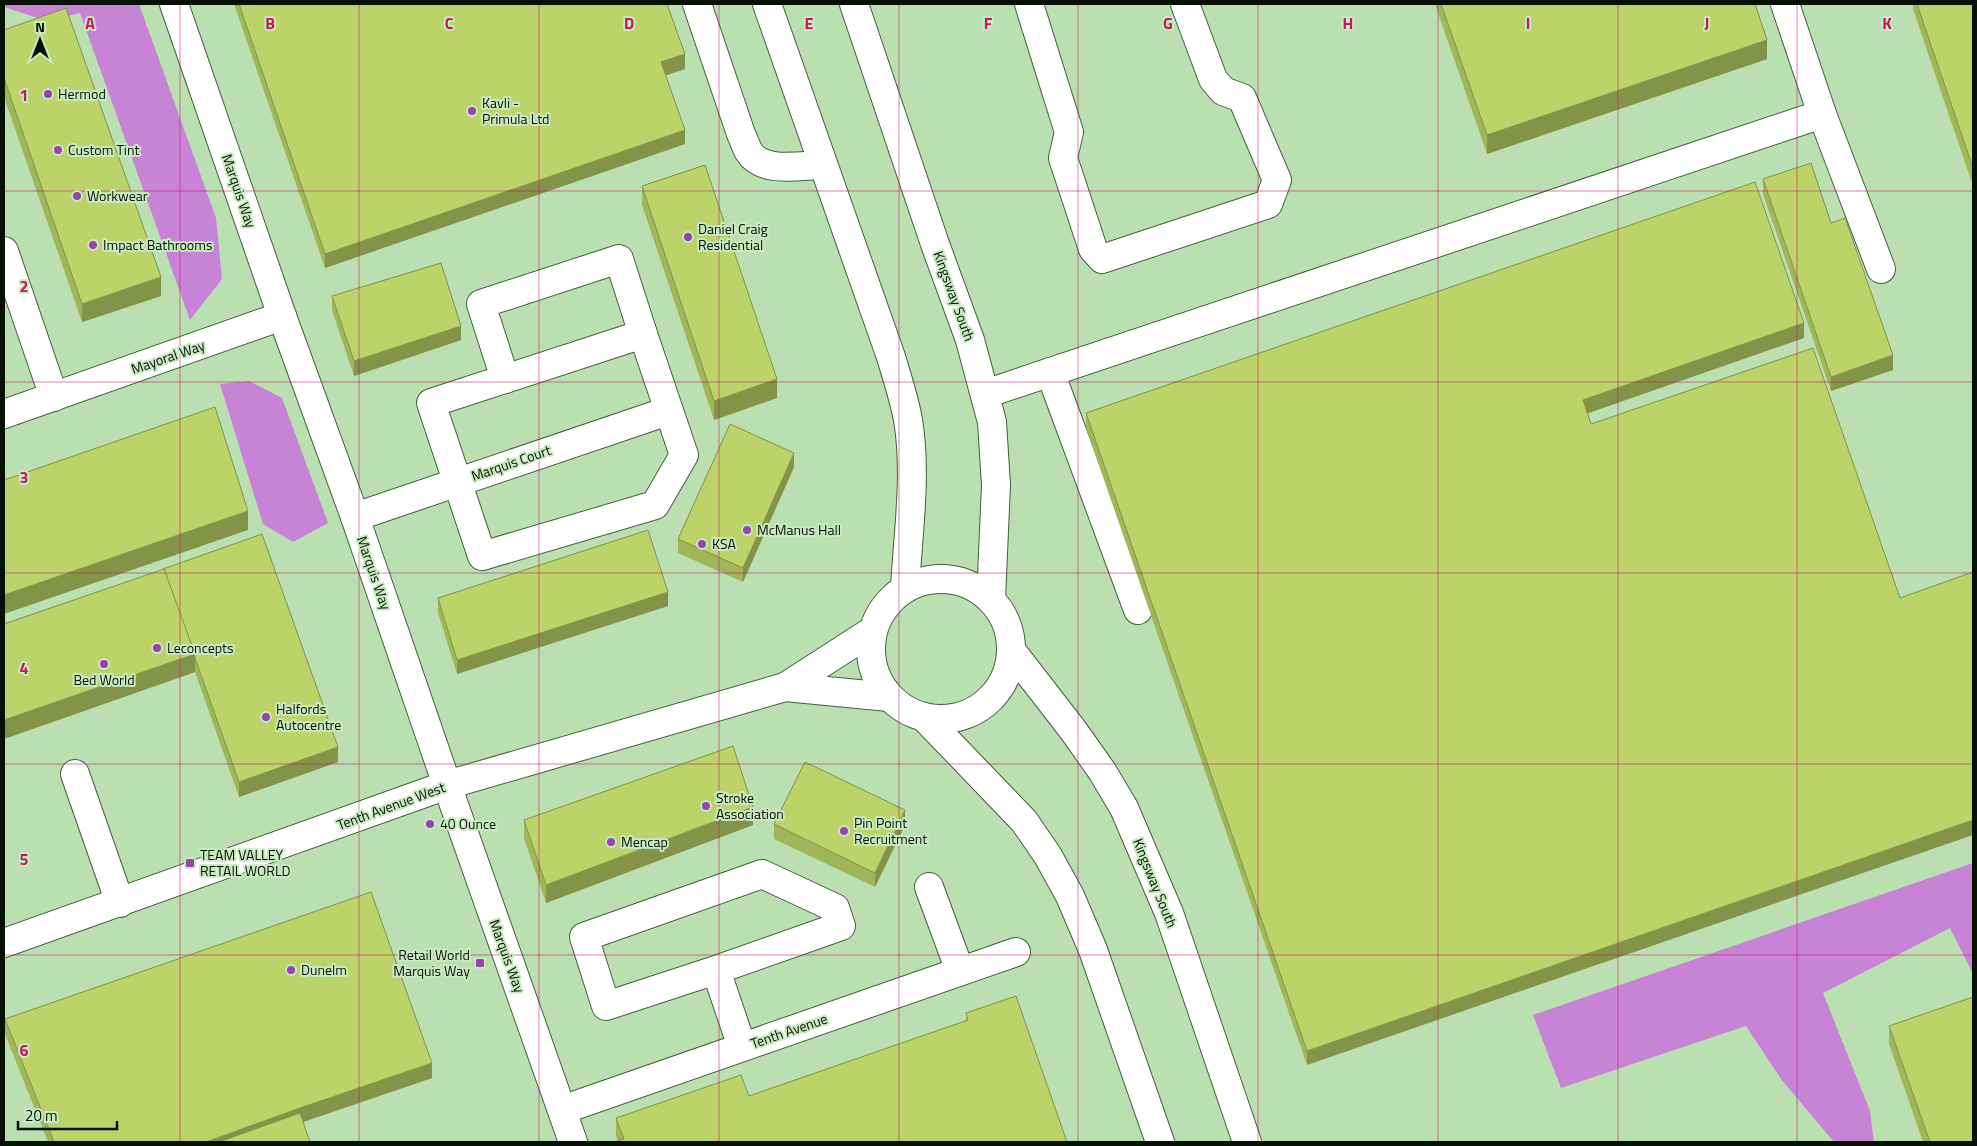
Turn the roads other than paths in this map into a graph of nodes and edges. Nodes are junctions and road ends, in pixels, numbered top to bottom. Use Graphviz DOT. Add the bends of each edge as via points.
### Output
graph roads {
  1 [pos="174,4"];
  2 [pos="697,4"];
  3 [pos="767,4"];
  4 [pos="854,4"];
  5 [pos="1029,4"];
  6 [pos="1185,4"];
  7 [pos="1785,4"];
  8 [pos="1822,114"];
  9 [pos="823,164"];
  10 [pos="4,251"];
  11 [pos="1881,269"];
  12 [pos="282,316"];
  13 [pos="643,334"];
  14 [pos="1050,372"];
  15 [pos="505,379"];
  16 [pos="985,394"];
  17 [pos="54,396"];
  18 [pos="668,411"];
  19 [pos="4,414"];
  20 [pos="457,482"];
  21 [pos="355,517"];
  22 [pos="905,588"];
  23 [pos="991,600"];
  24 [pos="1138,610"];
  25 [pos="872,631"];
  26 [pos="1012,650"];
  27 [pos="785,687"];
  28 [pos="889,697"];
  29 [pos="924,717"];
  30 [pos="75,774"];
  31 [pos="447,785"];
  32 [pos="929,887"];
  33 [pos="120,903"];
  34 [pos="4,943"];
  35 [pos="1016,952"];
  36 [pos="716,970"];
  37 [pos="960,971"];
  38 [pos="742,1047"];
  39 [pos="562,1110"];
  40 [pos="574,1142"];
  41 [pos="1160,1142"];
  42 [pos="1248,1142"];
  1 -- 12 [label="street, Marquis Way"];
  2 -- 9 [label="street" via="750,154 762,164"];
  3 -- 9 [label="street"];
  4 -- 16 [label="street, Kingsway South" via="970,340"];
  5 -- 6 [label="street" via="1069,132 1063,158 1093,249 1102,259 1268,204 1277,180 1242,98 1223,91 1213,79"];
  7 -- 8 [label="street"];
  8 -- 11 [label="street"];
  8 -- 14 [label="street"];
  9 -- 22 [label="street" via="891,356 908,421 911,498"];
  10 -- 17 [label="street"];
  12 -- 17 [label="street, Mayoral Way"];
  12 -- 21 [label="street, Marquis Way"];
  13 -- 15 [label="street"];
  13 -- 15 [label="street" via="618,259 481,304"];
  13 -- 18 [label="street"];
  14 -- 16 [label="street"];
  14 -- 24 [label="street"];
  15 -- 20 [label="street" via="431,403"];
  16 -- 23 [label="street, Kingsway South" via="992,422 996,485"];
  17 -- 19 [label="street, Mayoral Way"];
  18 -- 20 [label="street, Marquis Court"];
  18 -- 20 [label="street" via="684,455 654,505 482,556"];
  20 -- 21 [label="street, Marquis Court"];
  21 -- 31 [label="street, Marquis Way"];
  22 -- 23 [label="street, Kingsway South" via="920,581 950,579 978,587"];
  22 -- 25 [label="street, Kingsway South" via="890,601"];
  23 -- 26 [label="street, Kingsway South" via="1003,614"];
  25 -- 27 [label="street, Tenth Avenue West"];
  25 -- 28 [label="street, Kingsway South" via="874,666"];
  26 -- 29 [label="street, Kingsway South" via="1001,686 978,709 942,719"];
  26 -- 42 [label="street, Kingsway South" via="1073,730 1124,808 1169,913"];
  27 -- 28 [label="street, Tenth Avenue West"];
  27 -- 31 [label="street, Tenth Avenue West"];
  28 -- 29 [label="street, Kingsway South" via="905,710"];
  29 -- 41 [label="street, Kingsway South" via="1024,820 1048,856 1070,896 1093,950"];
  30 -- 33 [label="street"];
  31 -- 33 [label="street, Tenth Avenue West"];
  31 -- 39 [label="street, Marquis Way"];
  32 -- 37 [label="street"];
  33 -- 34 [label="street, Tenth Avenue West"];
  35 -- 37 [label="street, Tenth Avenue"];
  36 -- 36 [label="street" via="606,1006 584,937 762,874 835,908 841,926"];
  36 -- 38 [label="street"];
  37 -- 38 [label="street, Tenth Avenue"];
  38 -- 39 [label="street, Tenth Avenue"];
  39 -- 40 [label="street, Marquis Way"];
}
